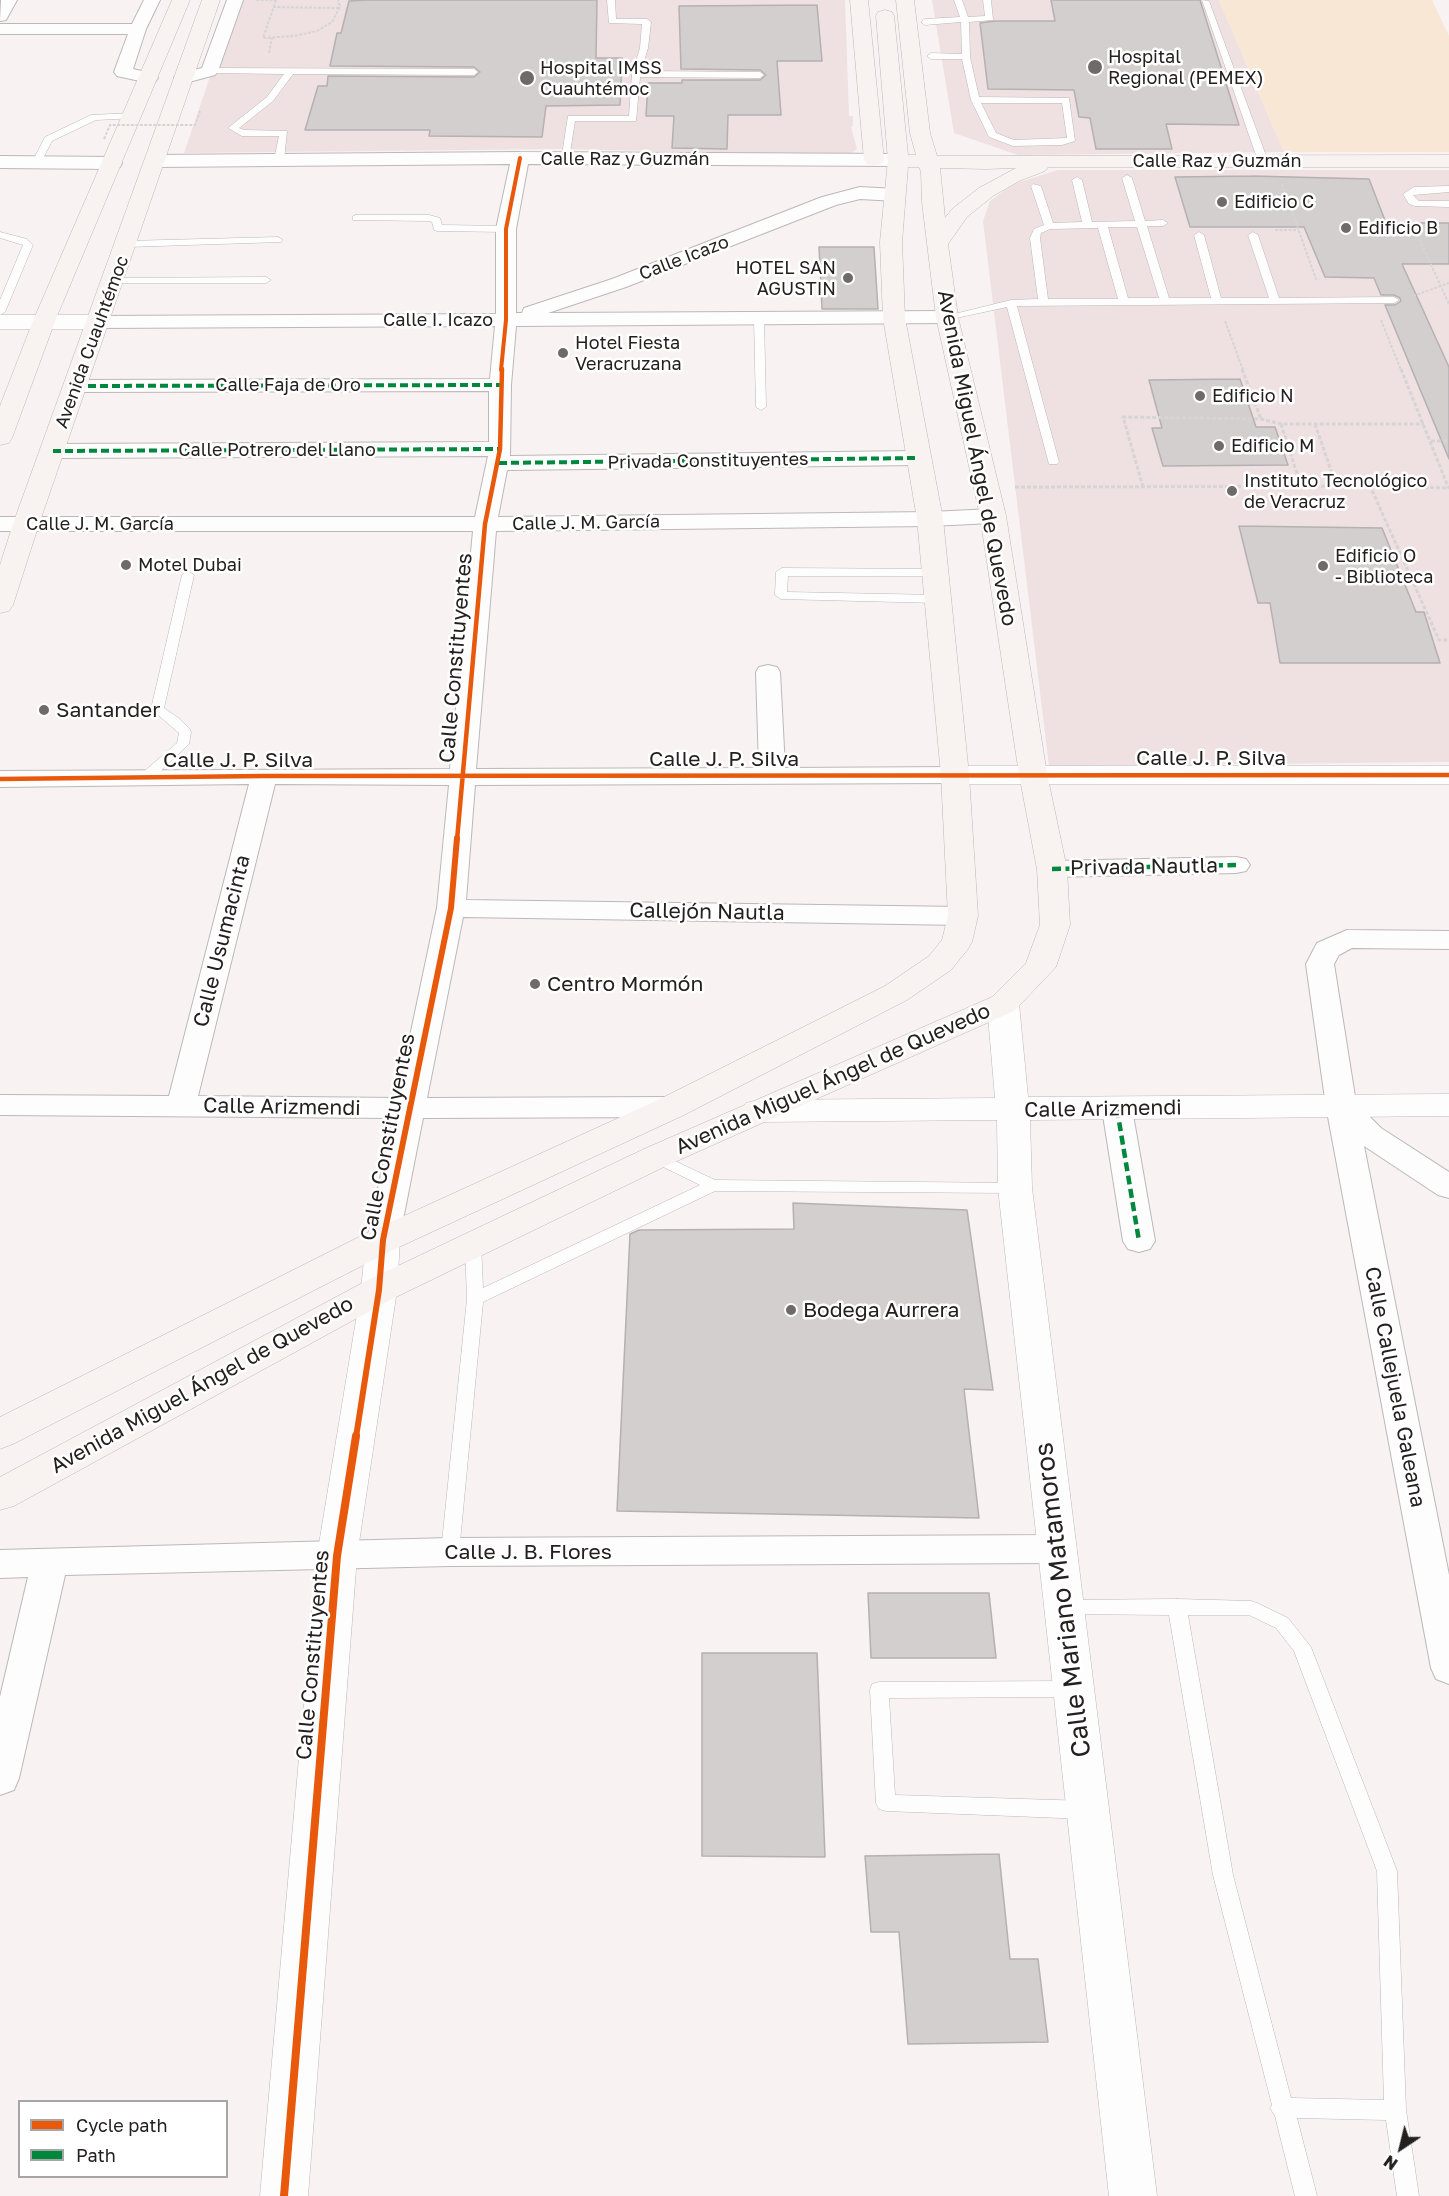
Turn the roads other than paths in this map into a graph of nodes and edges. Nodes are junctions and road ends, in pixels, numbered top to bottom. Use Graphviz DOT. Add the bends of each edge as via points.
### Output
graph roads {
  1 [pos="9,0"];
  2 [pos="152,0"];
  3 [pos="181,0"];
  4 [pos="212,0"];
  5 [pos="235,0"];
  6 [pos="611,0"];
  7 [pos="860,0"];
  8 [pos="884,0"];
  9 [pos="906,0"];
  10 [pos="920,0"];
  11 [pos="958,0"];
  12 [pos="987,0"];
  13 [pos="1205,1"];
  14 [pos="0,16"];
  15 [pos="965,20"];
  16 [pos="925,22"];
  17 [pos="138,28"];
  18 [pos="0,29"];
  19 [pos="932,56"];
  20 [pos="966,57"];
  21 [pos="209,71"];
  22 [pos="290,72"];
  23 [pos="474,72"];
  24 [pos="636,74"];
  25 [pos="760,75"];
  26 [pos="934,77"];
  27 [pos="149,78"];
  28 [pos="183,78"];
  29 [pos="975,100"];
  30 [pos="133,116"];
  31 [pos="520,158"];
  32 [pos="564,159"];
  33 [pos="938,159"];
  34 [pos="279,160"];
  35 [pos="156,161"];
  36 [pos="1057,161"];
  37 [pos="1263,161"];
  38 [pos="1449,161"];
  39 [pos="0,162"];
  40 [pos="37,162"];
  41 [pos="1011,162"];
  42 [pos="113,163"];
  43 [pos="891,173"];
  44 [pos="1127,178"];
  45 [pos="1077,180"];
  46 [pos="1036,186"];
  47 [pos="1449,189"];
  48 [pos="1449,204"];
  49 [pos="356,218"];
  50 [pos="1163,223"];
  51 [pos="1102,224"];
  52 [pos="1141,224"];
  53 [pos="1088,225"];
  54 [pos="1049,226"];
  55 [pos="506,229"];
  56 [pos="938,233"];
  57 [pos="0,235"];
  58 [pos="1199,235"];
  59 [pos="1253,235"];
  60 [pos="278,240"];
  61 [pos="127,244"];
  62 [pos="266,280"];
  63 [pos="113,281"];
  64 [pos="1275,300"];
  65 [pos="1394,300"];
  66 [pos="1165,301"];
  67 [pos="1217,301"];
  68 [pos="1042,302"];
  69 [pos="1124,302"];
  70 [pos="1011,303"];
  71 [pos="0,312"];
  72 [pos="947,317"];
  73 [pos="894,318"];
  74 [pos="759,319"];
  75 [pos="506,320"];
  76 [pos="44,321"];
  77 [pos="0,322"];
  78 [pos="99,322"];
  79 [pos="500,385"];
  80 [pos="76,386"];
  81 [pos="761,407"];
  82 [pos="0,438"];
  83 [pos="53,451"];
  84 [pos="500,456"];
  85 [pos="917,458"];
  86 [pos="1053,462"];
  87 [pos="993,516"];
  88 [pos="930,519"];
  89 [pos="0,524"];
  90 [pos="26,524"];
  91 [pos="485,524"];
  92 [pos="935,573"];
  93 [pos="188,575"];
  94 [pos="938,599"];
  95 [pos="0,605"];
  96 [pos="768,672"];
  97 [pos="1033,774"];
  98 [pos="772,775"];
  99 [pos="955,775"];
  100 [pos="1449,775"];
  101 [pos="264,776"];
  102 [pos="146,777"];
  103 [pos="462,777"];
  104 [pos="0,779"];
  105 [pos="1236,865"];
  106 [pos="1052,869"];
  107 [pos="451,908"];
  108 [pos="963,916"];
  109 [pos="1449,940"];
  110 [pos="1003,1004"];
  111 [pos="0,1105"];
  112 [pos="1449,1105"];
  113 [pos="181,1106"];
  114 [pos="1341,1106"];
  115 [pos="672,1107"];
  116 [pos="411,1108"];
  117 [pos="1117,1109"];
  118 [pos="1013,1110"];
  119 [pos="758,1111"];
  120 [pos="656,1157"];
  121 [pos="713,1185"];
  122 [pos="1449,1187"];
  123 [pos="1015,1188"];
  124 [pos="383,1240"];
  125 [pos="1138,1241"];
  126 [pos="473,1244"];
  127 [pos="379,1290"];
  128 [pos="475,1299"];
  129 [pos="0,1434"];
  130 [pos="0,1495"];
  131 [pos="1057,1550"];
  132 [pos="450,1552"];
  133 [pos="337,1556"];
  134 [pos="50,1561"];
  135 [pos="0,1564"];
  136 [pos="1177,1606"];
  137 [pos="1065,1607"];
  138 [pos="1449,1668"];
  139 [pos="1075,1689"];
  140 [pos="0,1778"];
  141 [pos="1087,1810"];
  142 [pos="1281,2108"];
  143 [pos="1395,2110"];
  144 [pos="284,2196"];
  145 [pos="1133,2196"];
  146 [pos="1306,2196"];
  147 [pos="1408,2196"];
  1 -- 14 [label="street"];
  2 -- 17 [label="street"];
  3 -- 27 [label="main road"];
  4 -- 28 [label="main road, Avenida Cuauhtémoc"];
  5 -- 21 [label="street"];
  6 -- 24 [label="lane" via="612,21 646,22"];
  7 -- 43 [label="main road"];
  8 -- 43 [label="main road, Avenida Miguel Ángel de Quevedo"];
  9 -- 33 [label="main road" via="920,133 942,140"];
  10 -- 16 [label="main road"];
  11 -- 15 [label="lane"];
  12 -- 15 [label="lane" via="990,18"];
  13 -- 37 [label="lane"];
  15 -- 16 [label="lane"];
  15 -- 20 [label="lane"];
  16 -- 19 [label="main road"];
  17 -- 18 [label="street"];
  17 -- 27 [label="street" via="123,72"];
  19 -- 20 [label="lane"];
  19 -- 26 [label="main road"];
  20 -- 29 [label="lane"];
  21 -- 22 [label="lane"];
  21 -- 28 [label="street"];
  22 -- 23 [label="lane"];
  22 -- 34 [label="lane" via="270,99 233,128 242,133 284,133"];
  24 -- 25 [label="lane"];
  24 -- 32 [label="lane" via="633,118 571,118"];
  27 -- 30 [label="main road"];
  28 -- 35 [label="main road, Avenida Cuauhtémoc"];
  29 -- 29 [label="lane" via="1066,100 1072,139 1013,143 1003,140 992,135"];
  30 -- 40 [label="lane" via="94,117 48,139"];
  30 -- 42 [label="main road"];
  31 -- 32 [label="street, Calle Raz y Guzmán"];
  31 -- 34 [label="street, Calle Raz y Guzmán"];
  31 -- 55 [label="street, Calle Constituyentes"];
  32 -- 43 [label="street, Calle Raz y Guzmán"];
  33 -- 41 [label="main road"];
  33 -- 41 [label="main road, Calle Raz y Guzmán"];
  33 -- 43 [label="main road, Calle Raz y Guzmán"];
  33 -- 56 [label="main road, Avenida Miguel Ángel de Quevedo" via="932,202"];
  34 -- 35 [label="street, Calle Raz y Guzmán"];
  35 -- 61 [label="main road, Avenida Cuauhtémoc"];
  36 -- 37 [label="main road, Calle Raz y Guzmán"];
  36 -- 41 [label="main road, Calle Raz y Guzmán"];
  36 -- 56 [label="main road" via="1012,177 986,192"];
  37 -- 38 [label="main road, Calle Raz y Guzmán"];
  39 -- 40 [label="street"];
  40 -- 42 [label="street"];
  42 -- 76 [label="main road"];
  43 -- 56 [label="main road"];
  43 -- 73 [label="main road, Avenida Miguel Ángel de Quevedo"];
  43 -- 75 [label="street, Calle Icazo" via="860,193 829,201 630,279"];
  44 -- 52 [label="lane"];
  45 -- 53 [label="lane"];
  46 -- 54 [label="lane"];
  47 -- 48 [label="lane" via="1414,190 1408,194 1412,202 1419,204"];
  49 -- 55 [label="lane" via="429,218 437,220 437,228"];
  50 -- 52 [label="lane"];
  51 -- 52 [label="lane"];
  51 -- 53 [label="lane"];
  51 -- 69 [label="lane"];
  52 -- 66 [label="lane"];
  53 -- 54 [label="lane"];
  54 -- 68 [label="lane" via="1037,231 1035,238"];
  55 -- 75 [label="street, Calle Constituyentes"];
  56 -- 72 [label="main road, Avenida Miguel Ángel de Quevedo"];
  57 -- 71 [label="lane" via="28,245"];
  58 -- 67 [label="lane"];
  59 -- 64 [label="lane"];
  60 -- 61 [label="lane"];
  61 -- 63 [label="main road, Avenida Cuauhtémoc"];
  62 -- 63 [label="lane"];
  63 -- 78 [label="main road, Avenida Cuauhtémoc"];
  64 -- 65 [label="lane"];
  64 -- 67 [label="lane"];
  66 -- 67 [label="lane"];
  66 -- 69 [label="lane"];
  68 -- 69 [label="lane"];
  68 -- 70 [label="lane"];
  70 -- 72 [label="lane"];
  70 -- 86 [label="lane"];
  72 -- 73 [label="street, Calle I. Icazo"];
  72 -- 87 [label="main road, Avenida Miguel Ángel de Quevedo"];
  73 -- 74 [label="street, Calle I. Icazo"];
  73 -- 85 [label="main road, Avenida Miguel Ángel de Quevedo"];
  74 -- 75 [label="street, Calle I. Icazo"];
  74 -- 81 [label="lane"];
  75 -- 78 [label="street, Calle I. Icazo"];
  75 -- 79 [label="street, Calle Constituyentes"];
  76 -- 77 [label="street, Calle I. Icazo"];
  76 -- 78 [label="street, Calle I. Icazo"];
  76 -- 82 [label="main road"];
  78 -- 80 [label="main road, Avenida Cuauhtémoc"];
  79 -- 80 [label="street, Calle Faja de Oro"];
  79 -- 84 [label="street, Calle Constituyentes"];
  80 -- 83 [label="main road, Avenida Cuauhtémoc"];
  83 -- 84 [label="street, Calle Potrero del Llano"];
  83 -- 90 [label="main road, Avenida Cuauhtémoc"];
  84 -- 85 [label="street, Privada Constituyentes"];
  84 -- 91 [label="street, Calle Constituyentes"];
  85 -- 88 [label="main road, Avenida Miguel Ángel de Quevedo"];
  87 -- 88 [label="street, Calle J. M. García"];
  87 -- 97 [label="main road, Avenida Miguel Ángel de Quevedo"];
  88 -- 91 [label="street, Calle J. M. García"];
  88 -- 92 [label="main road, Avenida Miguel Ángel de Quevedo"];
  89 -- 90 [label="street, Calle J. M. García"];
  90 -- 91 [label="street, Calle J. M. García"];
  90 -- 95 [label="main road, Avenida Cuauhtémoc"];
  91 -- 103 [label="street, Calle Constituyentes"];
  92 -- 94 [label="main road, Avenida Miguel Ángel de Quevedo"];
  92 -- 94 [label="lane" via="782,572 781,595"];
  93 -- 102 [label="lane" via="157,709 185,732 183,744"];
  94 -- 99 [label="main road, Avenida Miguel Ángel de Quevedo"];
  96 -- 98 [label="street"];
  97 -- 99 [label="street, Calle J. P. Silva"];
  97 -- 100 [label="street, Calle J. P. Silva"];
  97 -- 106 [label="main road, Avenida Miguel Ángel de Quevedo"];
  98 -- 99 [label="street, Calle J. P. Silva"];
  98 -- 103 [label="street, Calle J. P. Silva"];
  99 -- 108 [label="main road, Avenida Miguel Ángel de Quevedo"];
  101 -- 102 [label="street, Calle J. P. Silva"];
  101 -- 103 [label="street, Calle J. P. Silva"];
  101 -- 113 [label="street, Calle Usumacinta"];
  102 -- 104 [label="street, Calle J. P. Silva"];
  103 -- 107 [label="street, Calle Constituyentes"];
  105 -- 106 [label="street, Privada Nautla"];
  106 -- 110 [label="main road, Avenida Miguel Ángel de Quevedo" via="1054,925 1044,956 1040,966"];
  107 -- 108 [label="street, Callejón Nautla"];
  107 -- 116 [label="street, Calle Constituyentes"];
  108 -- 115 [label="main road, Avenida Miguel Ángel de Quevedo" via="957,942 940,963 896,993"];
  109 -- 114 [label="street, Calle Callejuela Galeana" via="1347,939 1327,949 1320,964"];
  110 -- 118 [label="street, Calle Mariano Matamoros"];
  110 -- 119 [label="main road, Avenida Miguel Ángel de Quevedo"];
  111 -- 113 [label="street, Calle Arizmendi"];
  112 -- 114 [label="street, Calle Arizmendi"];
  113 -- 116 [label="street, Calle Arizmendi"];
  114 -- 117 [label="street, Calle Arizmendi"];
  114 -- 122 [label="street" via="1370,1135"];
  114 -- 138 [label="street, Calle Callejuela Galeana"];
  115 -- 116 [label="street, Calle Arizmendi"];
  115 -- 124 [label="main road, Avenida Miguel Ángel de Quevedo"];
  116 -- 124 [label="street, Calle Constituyentes"];
  117 -- 118 [label="street, Calle Arizmendi"];
  117 -- 125 [label="street"];
  118 -- 119 [label="street, Calle Arizmendi"];
  118 -- 123 [label="street, Calle Mariano Matamoros"];
  119 -- 120 [label="main road, Avenida Miguel Ángel de Quevedo"];
  120 -- 121 [label="lane"];
  120 -- 126 [label="main road, Avenida Miguel Ángel de Quevedo"];
  121 -- 123 [label="lane"];
  121 -- 128 [label="lane"];
  123 -- 131 [label="street, Calle Mariano Matamoros"];
  124 -- 127 [label="street, Calle Constituyentes"];
  124 -- 129 [label="main road, Avenida Miguel Ángel de Quevedo"];
  126 -- 127 [label="main road, Avenida Miguel Ángel de Quevedo"];
  126 -- 128 [label="lane"];
  127 -- 130 [label="main road, Avenida Miguel Ángel de Quevedo"];
  127 -- 133 [label="street, Calle Constituyentes"];
  128 -- 132 [label="lane"];
  131 -- 132 [label="street, Calle J. B. Flores"];
  131 -- 137 [label="street, Calle Mariano Matamoros"];
  132 -- 133 [label="street, Calle J. B. Flores"];
  133 -- 134 [label="street, Calle J. B. Flores"];
  133 -- 144 [label="street, Calle Constituyentes"];
  134 -- 135 [label="street, Calle J. B. Flores"];
  134 -- 140 [label="street"];
  136 -- 137 [label="lane"];
  136 -- 142 [label="lane" via="1223,1875"];
  136 -- 143 [label="lane" via="1251,1608 1282,1623 1302,1647 1387,1871"];
  137 -- 139 [label="street, Calle Mariano Matamoros"];
  139 -- 141 [label="street, Calle Mariano Matamoros"];
  139 -- 141 [label="lane" via="879,1690 886,1803"];
  141 -- 145 [label="street, Calle Mariano Matamoros"];
  142 -- 143 [label="lane"];
  142 -- 146 [label="lane"];
  143 -- 147 [label="lane"];
}
